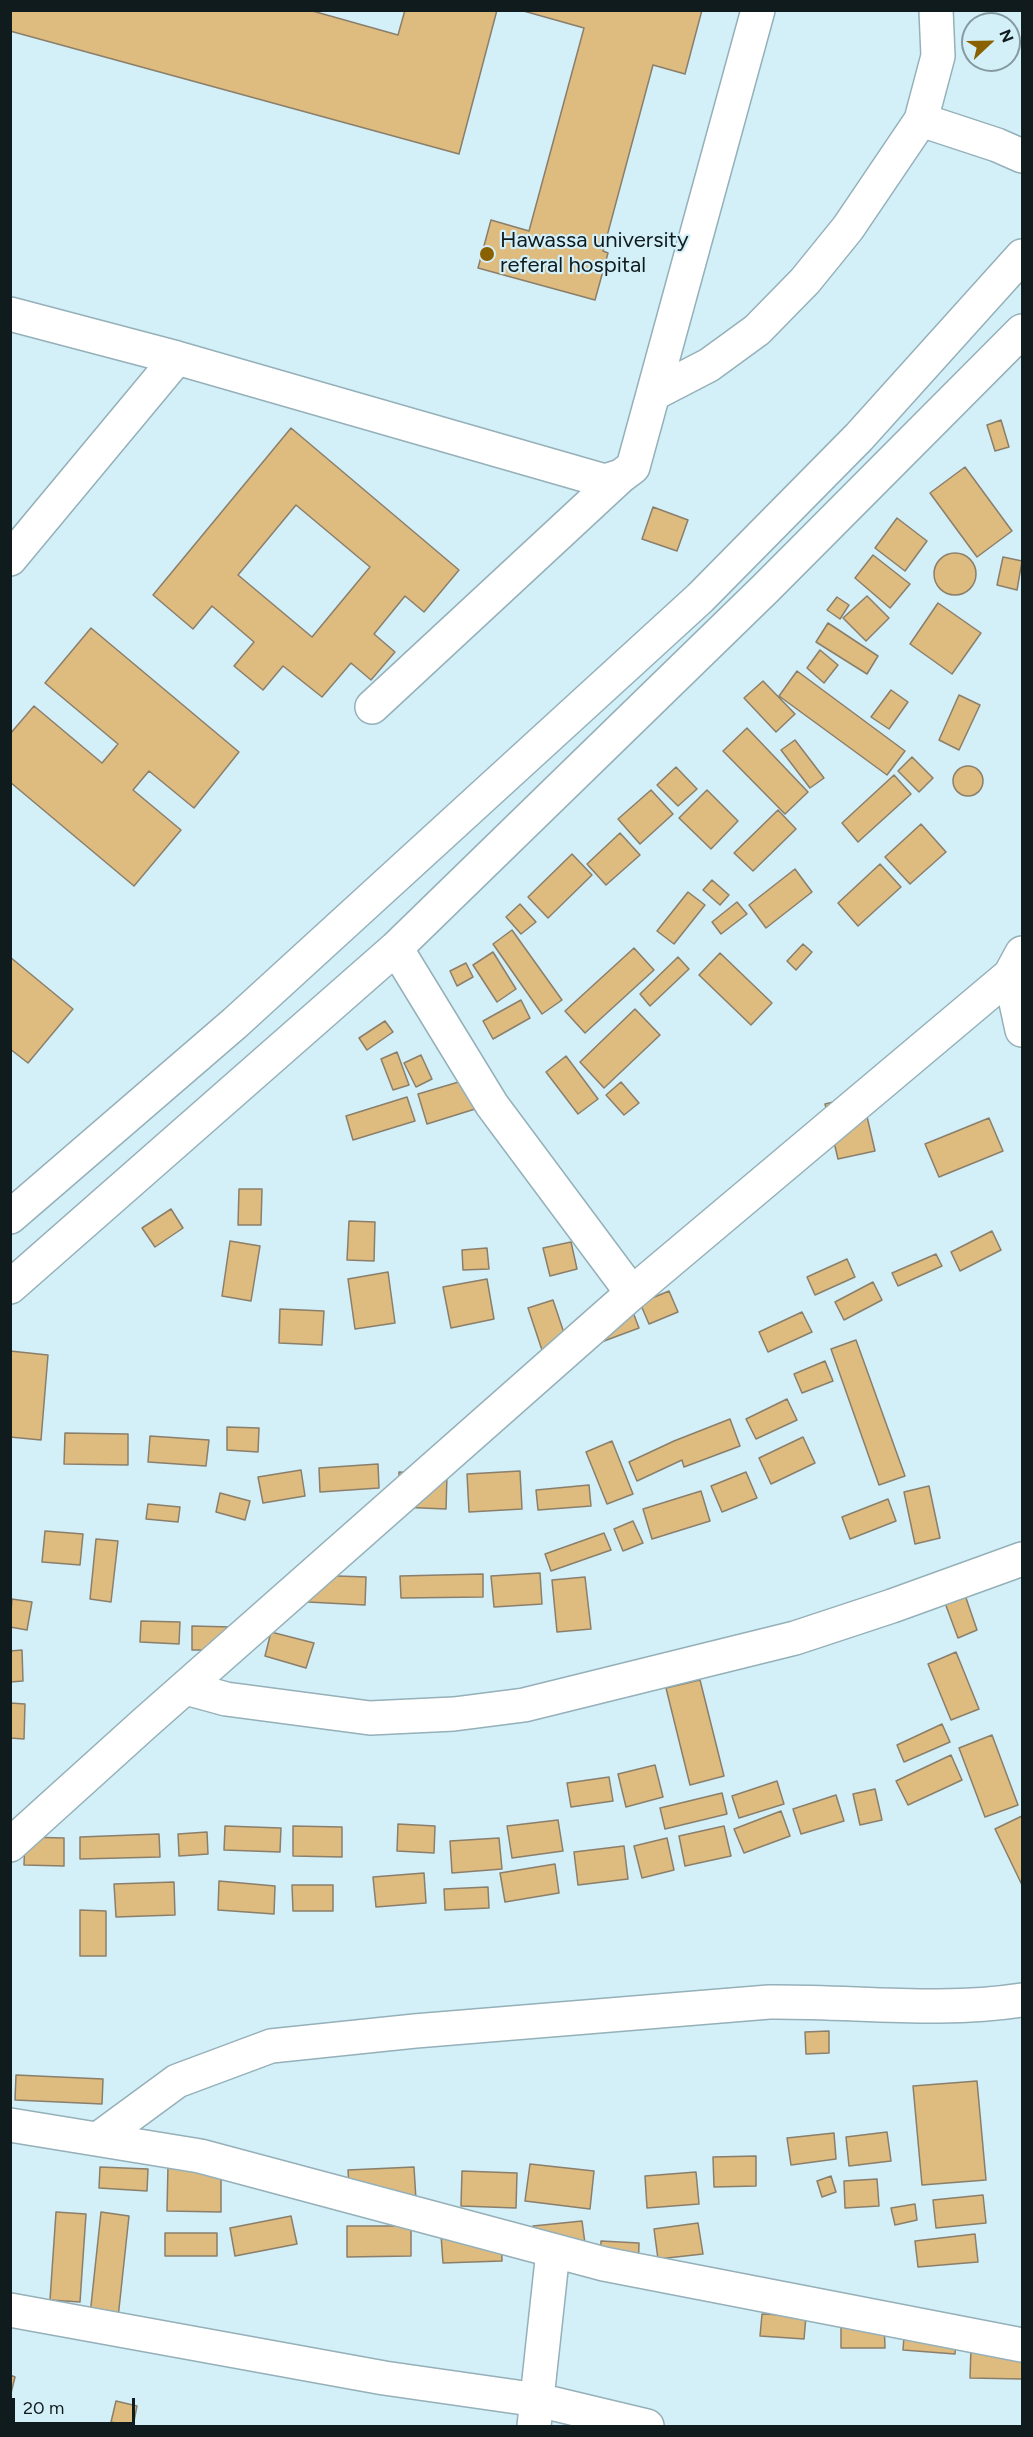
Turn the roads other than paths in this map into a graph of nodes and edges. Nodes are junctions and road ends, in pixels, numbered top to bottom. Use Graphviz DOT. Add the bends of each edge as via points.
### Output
graph roads {
  1 [pos="758,10"];
  2 [pos="936,10"];
  3 [pos="921,120"];
  4 [pos="1023,156"];
  5 [pos="1023,256"];
  6 [pos="10,314"];
  7 [pos="1023,332"];
  8 [pos="177,358"];
  9 [pos="653,394"];
  10 [pos="621,476"];
  11 [pos="10,560"];
  12 [pos="372,707"];
  13 [pos="396,948"];
  14 [pos="1016,964"];
  15 [pos="1023,1030"];
  16 [pos="10,1217"];
  17 [pos="10,1287"];
  18 [pos="632,1293"];
  19 [pos="1023,1559"];
  20 [pos="186,1688"];
  21 [pos="10,1845"];
  22 [pos="1023,2000"];
  23 [pos="10,2125"];
  24 [pos="98,2139"];
  25 [pos="553,2251"];
  26 [pos="10,2310"];
  27 [pos="1023,2345"];
  28 [pos="536,2414"];
  29 [pos="647,2427"];
  1 -- 9 [label="street"];
  2 -- 3 [label="street" via="938,56"];
  3 -- 4 [label="street"];
  3 -- 9 [label="street" via="848,228 805,281 747,337 709,365"];
  5 -- 16 [label="street" via="859,437 700,598 244,1016"];
  6 -- 8 [label="street"];
  7 -- 13 [label="street"];
  8 -- 10 [label="street" via="605,481"];
  8 -- 11 [label="street"];
  9 -- 10 [label="street" via="633,467"];
  10 -- 12 [label="street"];
  13 -- 17 [label="street"];
  13 -- 18 [label="street" via="492,1105"];
  14 -- 15 [label="street"];
  14 -- 18 [label="street"];
  18 -- 20 [label="street"];
  19 -- 20 [label="street" via="795,1638 524,1705 454,1714 370,1718 226,1699"];
  20 -- 21 [label="street"];
  22 -- 24 [label="street" via="920,2008 769,2002 271,2046 177,2081"];
  23 -- 24 [label="street"];
  24 -- 25 [label="street" via="200,2156"];
  25 -- 27 [label="street"];
  25 -- 28 [label="street"];
  26 -- 28 [label="street" via="384,2378"];
  28 -- 29 [label="street"];
}
